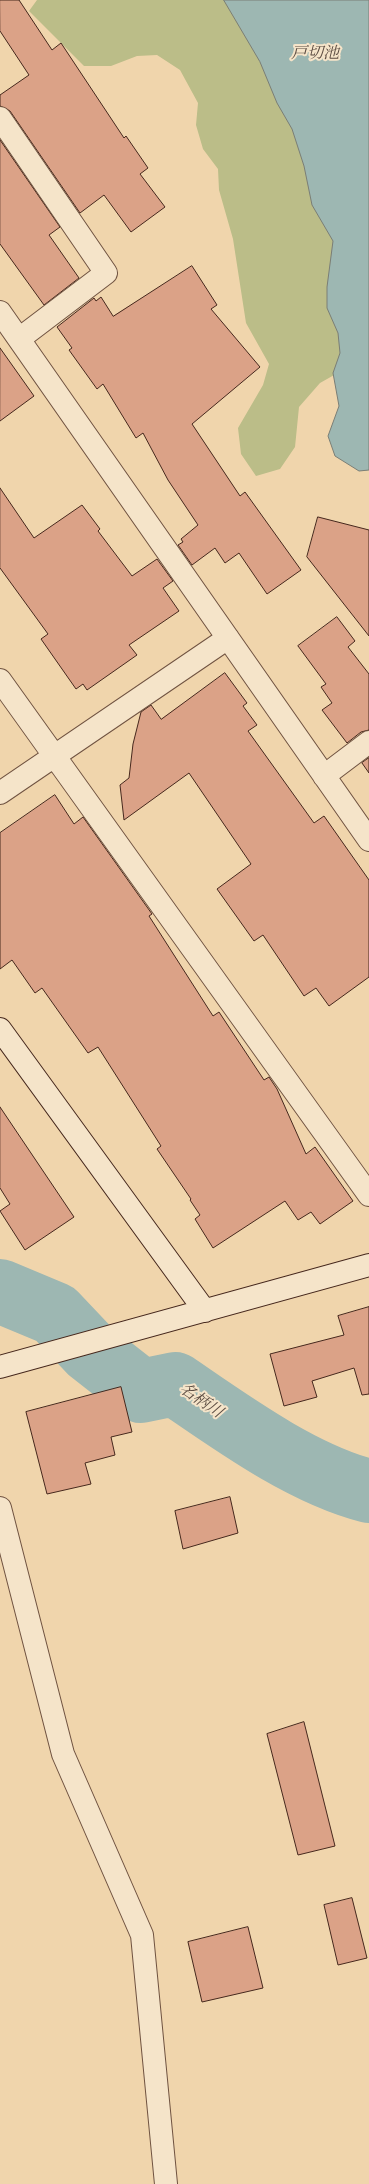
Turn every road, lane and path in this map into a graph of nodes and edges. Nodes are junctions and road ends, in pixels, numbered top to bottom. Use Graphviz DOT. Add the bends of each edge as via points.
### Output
graph roads {
  1 [pos="0,118"];
  2 [pos="0,312"];
  3 [pos="19,339"];
  4 [pos="228,638"];
  5 [pos="0,680"];
  6 [pos="369,742"];
  7 [pos="55,757"];
  8 [pos="324,776"];
  9 [pos="0,793"];
  10 [pos="369,840"];
  11 [pos="0,1029"];
  12 [pos="369,1195"];
  13 [pos="369,1265"];
  14 [pos="205,1311"];
  15 [pos="0,1367"];
  16 [pos="0,1508"];
  17 [pos="166,2184"];
  1 -- 3 [label="street" via="106,273"];
  2 -- 3 [label="street"];
  3 -- 4 [label="street"];
  4 -- 7 [label="street"];
  4 -- 8 [label="street"];
  5 -- 7 [label="street"];
  6 -- 8 [label="street"];
  7 -- 9 [label="street"];
  7 -- 12 [label="street"];
  8 -- 10 [label="street"];
  11 -- 14 [label="street"];
  13 -- 14 [label="street"];
  14 -- 15 [label="street"];
  16 -- 17 [label="street" via="63,1754 142,1935"];
}
